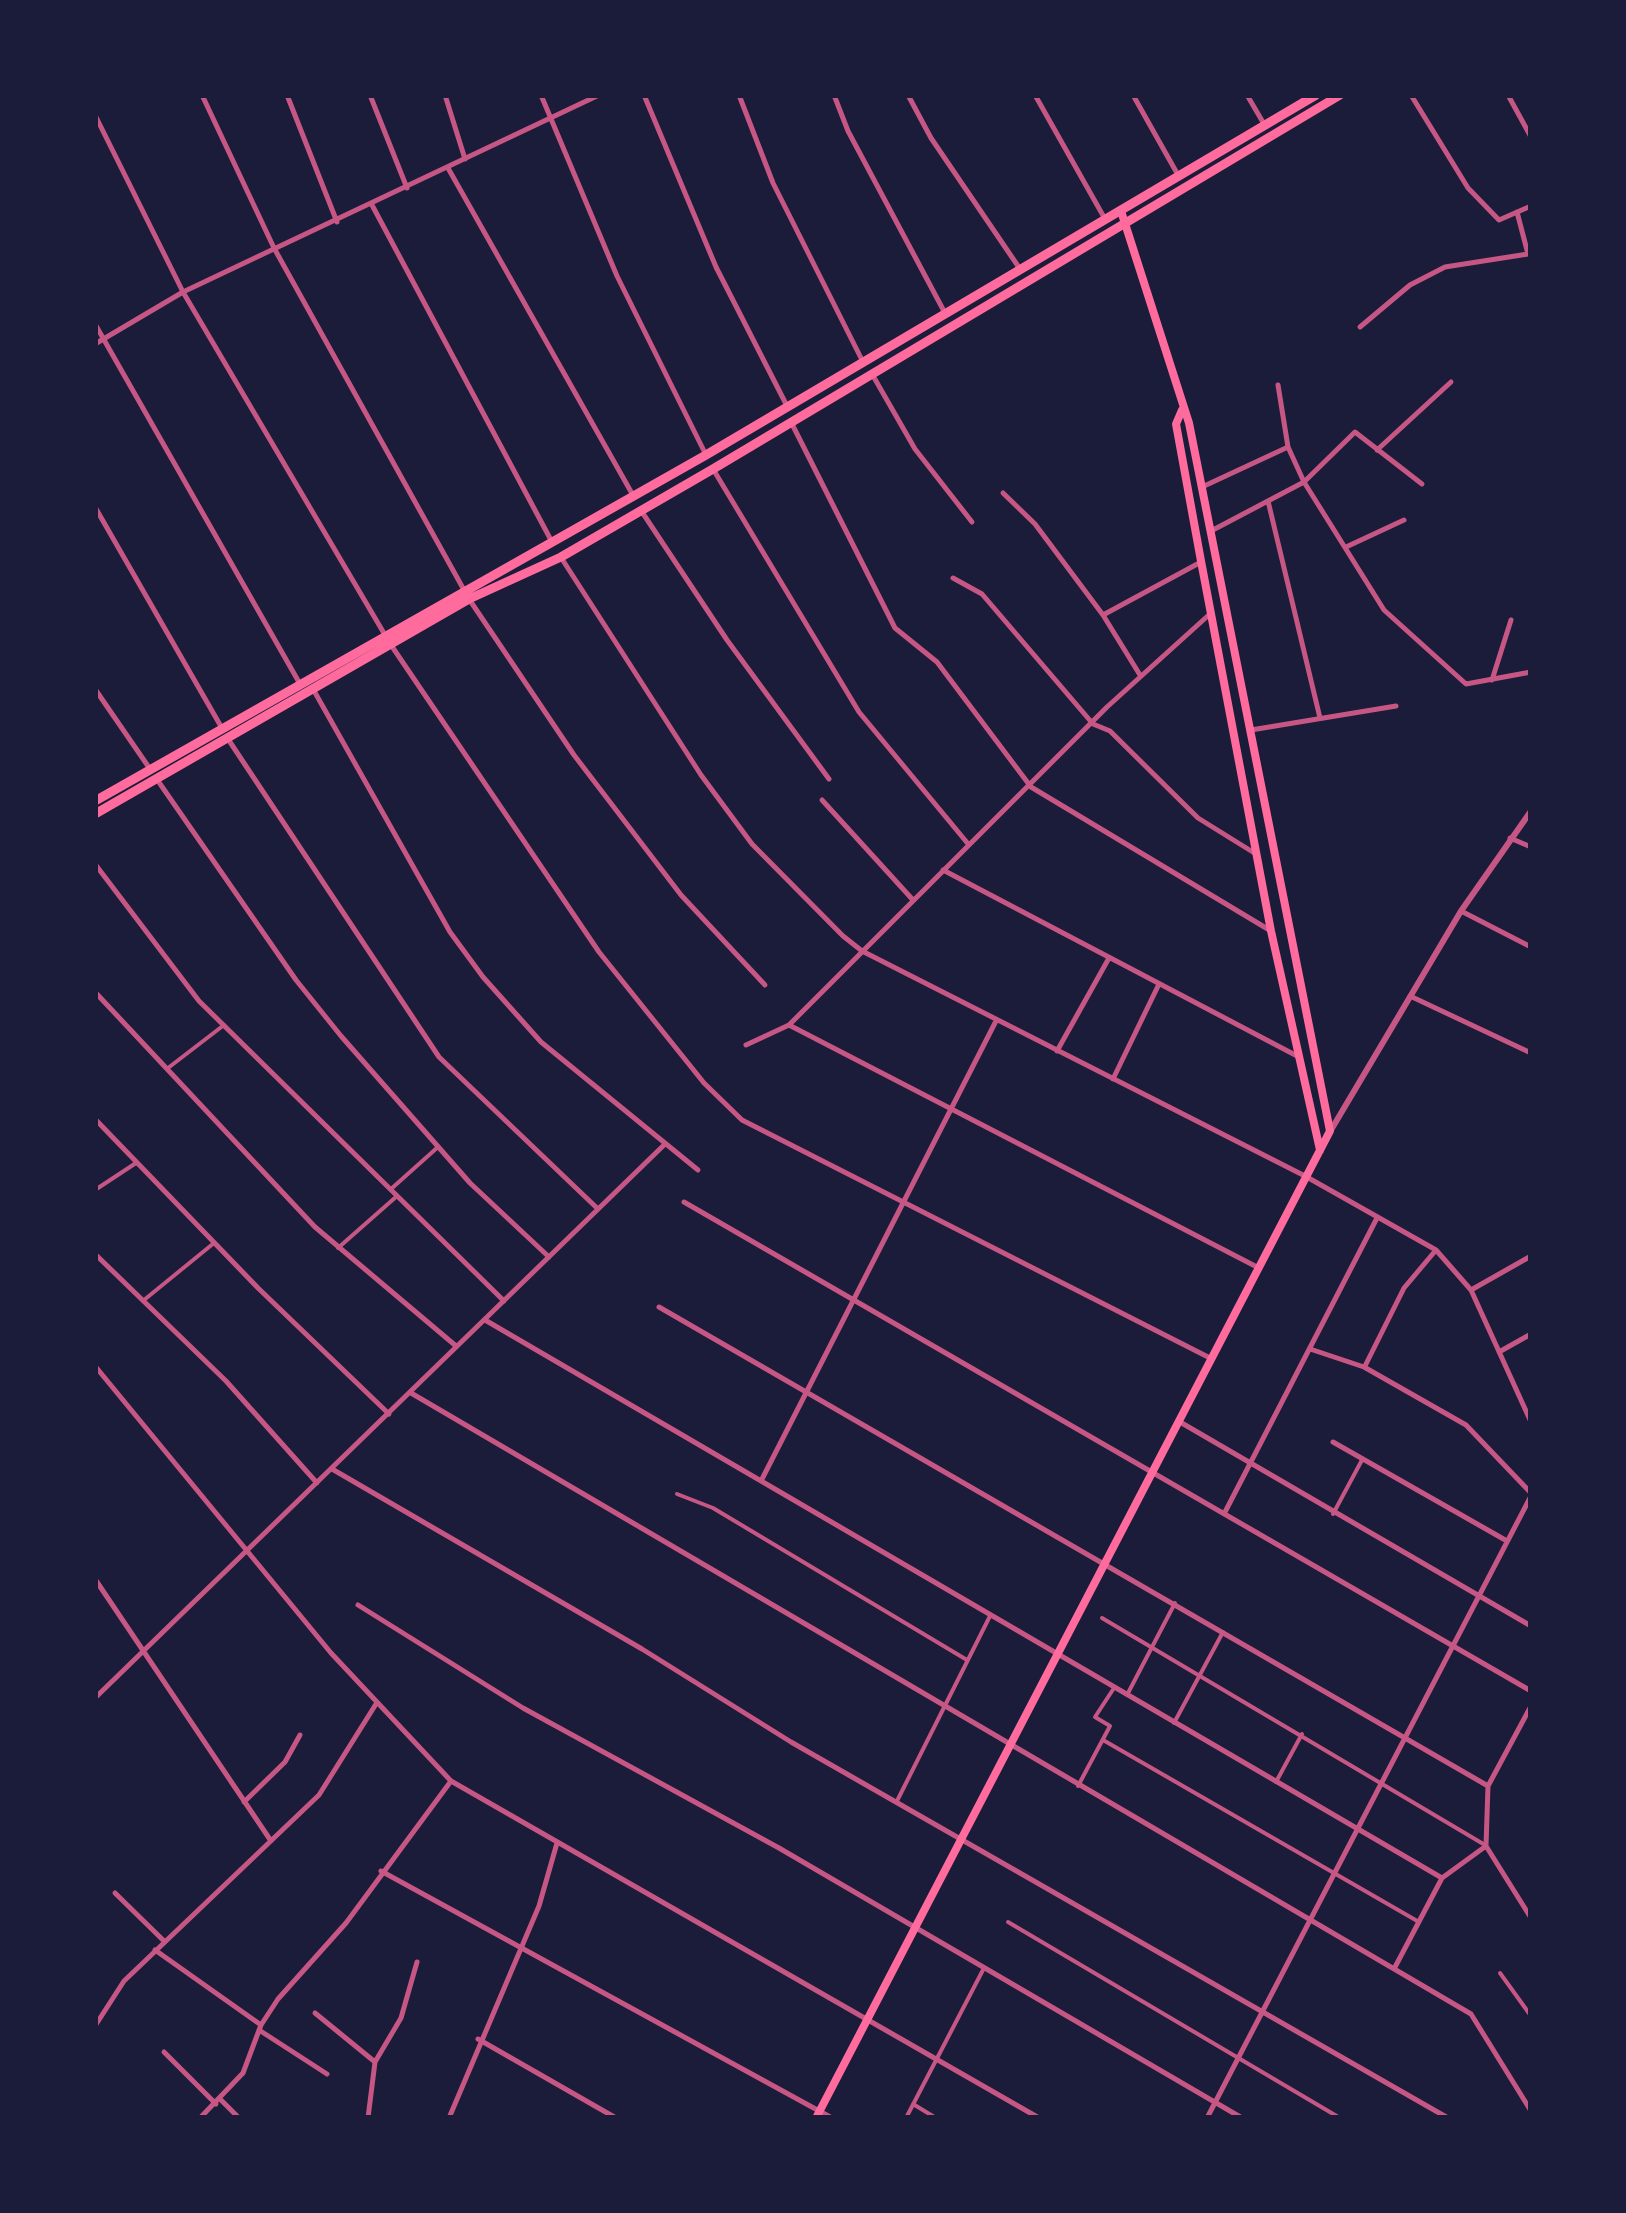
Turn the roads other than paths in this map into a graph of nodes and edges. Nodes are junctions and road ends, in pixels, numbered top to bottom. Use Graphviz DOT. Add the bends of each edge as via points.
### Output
graph roads {
  1 [pos="202,95"];
  2 [pos="287,95"];
  3 [pos="370,95"];
  4 [pos="446,95"];
  5 [pos="540,95"];
  6 [pos="599,95"];
  7 [pos="644,95"];
  8 [pos="739,95"];
  9 [pos="834,95"];
  10 [pos="908,95"];
  11 [pos="1035,95"];
  12 [pos="1134,95"];
  13 [pos="1248,95"];
  14 [pos="1316,95"];
  15 [pos="1340,95"];
  16 [pos="1412,95"];
  17 [pos="1508,95"];
  18 [pos="95,115"];
  19 [pos="550,119"];
  20 [pos="1264,124"];
  21 [pos="1531,137"];
  22 [pos="466,160"];
  23 [pos="448,168"];
  24 [pos="1179,176"];
  25 [pos="407,188"];
  26 [pos="372,205"];
  27 [pos="1531,206"];
  28 [pos="1120,212"];
  29 [pos="1517,212"];
  30 [pos="1106,220"];
  31 [pos="337,222"];
  32 [pos="1127,224"];
  33 [pos="274,248"];
  34 [pos="1022,272"];
  35 [pos="183,292"];
  36 [pos="962,306"];
  37 [pos="946,315"];
  38 [pos="969,316"];
  39 [pos="95,324"];
  40 [pos="1360,327"];
  41 [pos="104,340"];
  42 [pos="95,344"];
  43 [pos="863,362"];
  44 [pos="872,374"];
  45 [pos="1451,382"];
  46 [pos="1278,385"];
  47 [pos="787,407"];
  48 [pos="1182,410"];
  49 [pos="791,422"];
  50 [pos="1288,446"];
  51 [pos="1376,450"];
  52 [pos="706,455"];
  53 [pos="714,469"];
  54 [pos="1304,482"];
  55 [pos="1422,484"];
  56 [pos="1202,487"];
  57 [pos="1003,494"];
  58 [pos="634,496"];
  59 [pos="1268,501"];
  60 [pos="95,506"];
  61 [pos="641,509"];
  62 [pos="1404,520"];
  63 [pos="972,522"];
  64 [pos="1210,532"];
  65 [pos="553,543"];
  66 [pos="1346,547"];
  67 [pos="561,557"];
  68 [pos="1202,561"];
  69 [pos="954,578"];
  70 [pos="467,594"];
  71 [pos="1211,613"];
  72 [pos="1102,614"];
  73 [pos="1510,620"];
  74 [pos="388,640"];
  75 [pos="1531,672"];
  76 [pos="1140,675"];
  77 [pos="1492,680"];
  78 [pos="300,684"];
  79 [pos="313,689"];
  80 [pos="95,690"];
  81 [pos="1396,706"];
  82 [pos="1320,718"];
  83 [pos="1093,724"];
  84 [pos="1247,730"];
  85 [pos="225,733"];
  86 [pos="153,774"];
  87 [pos="829,779"];
  88 [pos="1031,787"];
  89 [pos="822,800"];
  90 [pos="95,801"];
  91 [pos="1531,810"];
  92 [pos="95,814"];
  93 [pos="1510,838"];
  94 [pos="969,845"];
  95 [pos="1531,847"];
  96 [pos="1256,854"];
  97 [pos="95,864"];
  98 [pos="943,870"];
  99 [pos="913,900"];
  100 [pos="1461,911"];
  101 [pos="1271,931"];
  102 [pos="1531,947"];
  103 [pos="862,951"];
  104 [pos="1110,958"];
  105 [pos="1159,984"];
  106 [pos="766,985"];
  107 [pos="95,992"];
  108 [pos="1410,996"];
  109 [pos="996,1021"];
  110 [pos="790,1025"];
  111 [pos="224,1026"];
  112 [pos="746,1045"];
  113 [pos="1057,1052"];
  114 [pos="1531,1053"];
  115 [pos="1298,1057"];
  116 [pos="166,1069"];
  117 [pos="1112,1080"];
  118 [pos="951,1108"];
  119 [pos="95,1119"];
  120 [pos="1330,1131"];
  121 [pos="664,1144"];
  122 [pos="438,1146"];
  123 [pos="1320,1150"];
  124 [pos="136,1163"];
  125 [pos="698,1170"];
  126 [pos="1305,1176"];
  127 [pos="390,1189"];
  128 [pos="95,1190"];
  129 [pos="398,1196"];
  130 [pos="901,1199"];
  131 [pos="684,1202"];
  132 [pos="598,1209"];
  133 [pos="1378,1218"];
  134 [pos="214,1243"];
  135 [pos="338,1248"];
  136 [pos="1436,1250"];
  137 [pos="95,1254"];
  138 [pos="1531,1256"];
  139 [pos="549,1257"];
  140 [pos="1257,1267"];
  141 [pos="1471,1290"];
  142 [pos="143,1300"];
  143 [pos="504,1301"];
  144 [pos="850,1301"];
  145 [pos="659,1307"];
  146 [pos="484,1320"];
  147 [pos="1531,1334"];
  148 [pos="457,1347"];
  149 [pos="1310,1349"];
  150 [pos="1499,1352"];
  151 [pos="1210,1358"];
  152 [pos="95,1366"];
  153 [pos="1364,1367"];
  154 [pos="806,1390"];
  155 [pos="411,1393"];
  156 [pos="388,1414"];
  157 [pos="1178,1421"];
  158 [pos="1531,1422"];
  159 [pos="1333,1442"];
  160 [pos="1362,1460"];
  161 [pos="1250,1464"];
  162 [pos="332,1469"];
  163 [pos="1151,1472"];
  164 [pos="760,1481"];
  165 [pos="317,1484"];
  166 [pos="678,1494"];
  167 [pos="1531,1494"];
  168 [pos="1224,1514"];
  169 [pos="1333,1514"];
  170 [pos="1507,1541"];
  171 [pos="246,1550"];
  172 [pos="1104,1562"];
  173 [pos="95,1579"];
  174 [pos="1479,1596"];
  175 [pos="1174,1604"];
  176 [pos="358,1605"];
  177 [pos="990,1616"];
  178 [pos="1102,1618"];
  179 [pos="1531,1626"];
  180 [pos="1223,1632"];
  181 [pos="1453,1645"];
  182 [pos="1152,1647"];
  183 [pos="141,1650"];
  184 [pos="1056,1654"];
  185 [pos="967,1660"];
  186 [pos="1199,1676"];
  187 [pos="1114,1688"];
  188 [pos="1531,1691"];
  189 [pos="1127,1695"];
  190 [pos="95,1698"];
  191 [pos="376,1704"];
  192 [pos="942,1706"];
  193 [pos="1531,1706"];
  194 [pos="1174,1722"];
  195 [pos="1302,1734"];
  196 [pos="300,1735"];
  197 [pos="1405,1737"];
  198 [pos="1103,1740"];
  199 [pos="1009,1746"];
  200 [pos="1382,1781"];
  201 [pos="451,1782"];
  202 [pos="1276,1782"];
  203 [pos="1078,1786"];
  204 [pos="1488,1786"];
  205 [pos="897,1800"];
  206 [pos="244,1802"];
  207 [pos="1357,1829"];
  208 [pos="962,1836"];
  209 [pos="271,1840"];
  210 [pos="557,1844"];
  211 [pos="1486,1846"];
  212 [pos="381,1871"];
  213 [pos="1334,1873"];
  214 [pos="1442,1878"];
  215 [pos="115,1892"];
  216 [pos="1531,1918"];
  217 [pos="1310,1920"];
  218 [pos="1008,1922"];
  219 [pos="1418,1922"];
  220 [pos="914,1928"];
  221 [pos="164,1940"];
  222 [pos="520,1949"];
  223 [pos="155,1950"];
  224 [pos="417,1962"];
  225 [pos="984,1968"];
  226 [pos="1394,1969"];
  227 [pos="1500,1972"];
  228 [pos="1262,2011"];
  229 [pos="314,2012"];
  230 [pos="1531,2016"];
  231 [pos="867,2019"];
  232 [pos="95,2026"];
  233 [pos="260,2027"];
  234 [pos="478,2039"];
  235 [pos="164,2052"];
  236 [pos="1238,2058"];
  237 [pos="936,2059"];
  238 [pos="375,2062"];
  239 [pos="326,2074"];
  240 [pos="218,2102"];
  241 [pos="1215,2102"];
  242 [pos="913,2104"];
  243 [pos="1531,2112"];
  244 [pos="818,2114"];
  245 [pos="200,2118"];
  246 [pos="240,2118"];
  247 [pos="368,2118"];
  248 [pos="449,2118"];
  249 [pos="616,2118"];
  250 [pos="832,2118"];
  251 [pos="906,2118"];
  252 [pos="936,2118"];
  253 [pos="1038,2118"];
  254 [pos="1207,2118"];
  255 [pos="1242,2118"];
  256 [pos="1340,2118"];
  257 [pos="1448,2118"];
  1 -- 33 [label="street"];
  2 -- 31 [label="street"];
  3 -- 25 [label="street"];
  4 -- 22 [label="street"];
  5 -- 19 [label="street"];
  6 -- 19 [label="street"];
  7 -- 47 [label="street" via="716,267"];
  8 -- 43 [label="street" via="773,183"];
  9 -- 37 [label="street"];
  10 -- 34 [label="street"];
  11 -- 30 [label="street"];
  12 -- 24 [label="street"];
  13 -- 20 [label="street"];
  14 -- 20 [label="main road"];
  15 -- 32 [label="main road"];
  16 -- 29 [label="street" via="1468,188 1499,220"];
  17 -- 21 [label="street"];
  18 -- 35 [label="street"];
  19 -- 22 [label="street"];
  19 -- 52 [label="street" via="617,276"];
  20 -- 24 [label="main road"];
  22 -- 23 [label="street"];
  23 -- 25 [label="street"];
  23 -- 58 [label="street"];
  24 -- 28 [label="main road"];
  25 -- 26 [label="street"];
  26 -- 31 [label="street"];
  26 -- 65 [label="street"];
  27 -- 29 [label="street"];
  28 -- 30 [label="main road"];
  28 -- 32 [label="main road"];
  29 -- 40 [label="street" via="1528,254 1445,267 1410,285"];
  30 -- 34 [label="main road"];
  31 -- 33 [label="street"];
  32 -- 38 [label="main road"];
  32 -- 48 [label="main road"];
  33 -- 35 [label="street"];
  33 -- 70 [label="street"];
  34 -- 36 [label="main road"];
  35 -- 41 [label="street"];
  35 -- 74 [label="street"];
  36 -- 37 [label="main road"];
  36 -- 38 [label="main road"];
  37 -- 43 [label="main road"];
  38 -- 44 [label="main road"];
  39 -- 41 [label="street"];
  41 -- 42 [label="street"];
  41 -- 78 [label="street"];
  43 -- 47 [label="main road"];
  44 -- 49 [label="main road"];
  44 -- 63 [label="street" via="915,449"];
  45 -- 51 [label="street"];
  46 -- 50 [label="street"];
  47 -- 52 [label="main road"];
  48 -- 56 [label="main road"];
  48 -- 68 [label="main road" via="1176,424"];
  49 -- 53 [label="main road"];
  49 -- 88 [label="street" via="896,628 937,662"];
  50 -- 54 [label="street"];
  50 -- 56 [label="street"];
  51 -- 54 [label="street" via="1355,432"];
  51 -- 55 [label="street"];
  52 -- 58 [label="main road"];
  53 -- 61 [label="main road"];
  53 -- 94 [label="street" via="860,712"];
  54 -- 59 [label="street"];
  54 -- 66 [label="street"];
  56 -- 64 [label="main road"];
  57 -- 72 [label="street" via="1035,524"];
  58 -- 65 [label="main road"];
  59 -- 64 [label="street"];
  59 -- 82 [label="street"];
  60 -- 85 [label="street"];
  61 -- 67 [label="main road"];
  61 -- 87 [label="street"];
  62 -- 66 [label="street"];
  64 -- 84 [label="main road"];
  65 -- 67 [label="main road"];
  65 -- 70 [label="main road"];
  66 -- 77 [label="street" via="1384,610 1414,641 1461,682"];
  67 -- 70 [label="main road"];
  67 -- 103 [label="street" via="752,844"];
  68 -- 71 [label="main road"];
  68 -- 72 [label="street"];
  69 -- 83 [label="street" via="982,594"];
  70 -- 74 [label="main road"];
  70 -- 106 [label="street" via="574,755 681,895"];
  71 -- 76 [label="street"];
  71 -- 96 [label="main road"];
  72 -- 76 [label="street"];
  73 -- 77 [label="street"];
  74 -- 78 [label="main road"];
  74 -- 79 [label="main road"];
  74 -- 130 [label="street" via="599,952 704,1083 742,1120"];
  75 -- 77 [label="street"];
  76 -- 83 [label="street"];
  78 -- 85 [label="main road"];
  79 -- 85 [label="main road"];
  79 -- 121 [label="street" via="450,932 482,976 541,1042"];
  80 -- 86 [label="street"];
  81 -- 82 [label="street"];
  82 -- 84 [label="street"];
  83 -- 88 [label="street"];
  83 -- 96 [label="street" via="1110,731 1198,818"];
  84 -- 120 [label="main road"];
  85 -- 86 [label="main road"];
  85 -- 132 [label="street" via="439,1057"];
  86 -- 90 [label="main road"];
  86 -- 92 [label="main road"];
  86 -- 122 [label="street" via="296,980"];
  88 -- 94 [label="street"];
  88 -- 101 [label="street"];
  89 -- 99 [label="street"];
  91 -- 93 [label="street"];
  93 -- 95 [label="street"];
  93 -- 100 [label="street"];
  94 -- 98 [label="street"];
  96 -- 101 [label="main road"];
  97 -- 111 [label="street"];
  98 -- 99 [label="street"];
  98 -- 104 [label="street"];
  99 -- 103 [label="street"];
  100 -- 102 [label="street"];
  100 -- 108 [label="street"];
  101 -- 115 [label="main road"];
  103 -- 109 [label="street"];
  103 -- 110 [label="street"];
  104 -- 105 [label="street"];
  104 -- 113 [label="street"];
  105 -- 115 [label="street"];
  105 -- 117 [label="street"];
  107 -- 116 [label="street"];
  108 -- 114 [label="street"];
  108 -- 120 [label="street"];
  109 -- 113 [label="street"];
  109 -- 118 [label="street"];
  110 -- 112 [label="street"];
  110 -- 118 [label="street"];
  111 -- 116 [label="street"];
  111 -- 127 [label="street"];
  113 -- 117 [label="street"];
  115 -- 123 [label="main road"];
  116 -- 135 [label="street"];
  117 -- 126 [label="street"];
  118 -- 130 [label="street"];
  118 -- 140 [label="street"];
  119 -- 124 [label="street"];
  120 -- 123 [label="main road"];
  121 -- 125 [label="street"];
  121 -- 132 [label="street"];
  122 -- 127 [label="street"];
  122 -- 139 [label="street"];
  123 -- 126 [label="main road"];
  124 -- 128 [label="street"];
  124 -- 134 [label="street"];
  126 -- 133 [label="street"];
  126 -- 140 [label="main road"];
  127 -- 129 [label="street"];
  129 -- 135 [label="street"];
  129 -- 143 [label="street"];
  130 -- 144 [label="street"];
  130 -- 151 [label="street"];
  131 -- 144 [label="street"];
  132 -- 139 [label="street"];
  133 -- 136 [label="street"];
  133 -- 149 [label="street"];
  134 -- 142 [label="street"];
  134 -- 156 [label="street"];
  135 -- 148 [label="street"];
  136 -- 141 [label="street"];
  136 -- 153 [label="street" via="1404,1288"];
  137 -- 142 [label="street"];
  138 -- 141 [label="street"];
  139 -- 143 [label="street"];
  140 -- 151 [label="main road"];
  141 -- 150 [label="street"];
  142 -- 165 [label="street"];
  143 -- 146 [label="street"];
  144 -- 154 [label="street"];
  144 -- 163 [label="street"];
  145 -- 154 [label="street"];
  146 -- 148 [label="street"];
  146 -- 164 [label="street"];
  147 -- 150 [label="street"];
  148 -- 155 [label="street"];
  149 -- 153 [label="street"];
  149 -- 161 [label="street"];
  150 -- 158 [label="street"];
  151 -- 157 [label="main road"];
  152 -- 171 [label="street"];
  153 -- 167 [label="street" via="1466,1426"];
  154 -- 164 [label="street"];
  154 -- 172 [label="street"];
  155 -- 156 [label="street"];
  155 -- 192 [label="street"];
  156 -- 162 [label="street"];
  157 -- 161 [label="street"];
  157 -- 163 [label="main road"];
  159 -- 160 [label="street"];
  160 -- 169 [label="street"];
  160 -- 170 [label="street"];
  161 -- 168 [label="street"];
  161 -- 169 [label="street"];
  162 -- 165 [label="street"];
  162 -- 205 [label="street"];
  163 -- 168 [label="street"];
  163 -- 172 [label="main road"];
  164 -- 177 [label="street"];
  165 -- 171 [label="street"];
  166 -- 185 [label="street" via="713,1508"];
  167 -- 170 [label="street"];
  168 -- 181 [label="street"];
  169 -- 174 [label="street"];
  170 -- 174 [label="street"];
  171 -- 183 [label="street"];
  171 -- 191 [label="street"];
  172 -- 175 [label="street"];
  172 -- 184 [label="main road"];
  173 -- 183 [label="street"];
  174 -- 179 [label="street"];
  174 -- 181 [label="street"];
  175 -- 180 [label="street"];
  175 -- 182 [label="street"];
  176 -- 220 [label="street" via="524,1708"];
  177 -- 184 [label="street"];
  177 -- 185 [label="street"];
  178 -- 182 [label="street"];
  180 -- 186 [label="street"];
  180 -- 197 [label="street"];
  181 -- 188 [label="street"];
  181 -- 197 [label="street"];
  182 -- 186 [label="street"];
  182 -- 189 [label="street"];
  183 -- 190 [label="street"];
  183 -- 206 [label="street"];
  184 -- 187 [label="street"];
  184 -- 199 [label="main road"];
  185 -- 192 [label="street"];
  186 -- 194 [label="street"];
  186 -- 195 [label="street"];
  187 -- 189 [label="street"];
  187 -- 198 [label="street" via="1095,1717 1110,1726"];
  189 -- 194 [label="street"];
  191 -- 201 [label="street"];
  191 -- 209 [label="street" via="320,1795"];
  192 -- 199 [label="street"];
  192 -- 205 [label="street"];
  193 -- 204 [label="street"];
  194 -- 202 [label="street"];
  195 -- 200 [label="street"];
  195 -- 202 [label="street"];
  196 -- 206 [label="street" via="285,1762"];
  197 -- 200 [label="street"];
  197 -- 204 [label="street"];
  198 -- 203 [label="street"];
  198 -- 213 [label="street"];
  199 -- 203 [label="street"];
  199 -- 208 [label="main road"];
  200 -- 207 [label="street"];
  200 -- 211 [label="street"];
  201 -- 210 [label="street"];
  201 -- 212 [label="street"];
  202 -- 207 [label="street"];
  203 -- 217 [label="street"];
  204 -- 211 [label="street"];
  205 -- 208 [label="street"];
  206 -- 209 [label="street"];
  207 -- 213 [label="street"];
  207 -- 214 [label="street"];
  208 -- 220 [label="main road"];
  208 -- 228 [label="street"];
  209 -- 221 [label="street"];
  210 -- 222 [label="street"];
  210 -- 231 [label="street"];
  211 -- 214 [label="street"];
  211 -- 216 [label="street"];
  212 -- 222 [label="street"];
  212 -- 233 [label="street"];
  213 -- 217 [label="street"];
  213 -- 219 [label="street"];
  214 -- 219 [label="street"];
  215 -- 221 [label="street"];
  217 -- 226 [label="street"];
  217 -- 228 [label="street"];
  218 -- 236 [label="street"];
  219 -- 226 [label="street"];
  220 -- 225 [label="street"];
  220 -- 231 [label="main road"];
  221 -- 223 [label="street"];
  222 -- 234 [label="street"];
  222 -- 244 [label="street"];
  223 -- 232 [label="street" via="124,1981"];
  223 -- 233 [label="street"];
  224 -- 238 [label="street" via="401,2018"];
  225 -- 237 [label="street"];
  225 -- 241 [label="street"];
  226 -- 243 [label="street" via="1471,2014"];
  227 -- 230 [label="street"];
  228 -- 236 [label="street"];
  228 -- 257 [label="street"];
  229 -- 238 [label="street"];
  231 -- 237 [label="street"];
  231 -- 244 [label="main road"];
  233 -- 239 [label="street"];
  233 -- 240 [label="street" via="243,2073"];
  234 -- 248 [label="street"];
  234 -- 249 [label="street"];
  235 -- 240 [label="street"];
  236 -- 241 [label="street"];
  236 -- 256 [label="street"];
  237 -- 242 [label="street"];
  237 -- 253 [label="street"];
  238 -- 247 [label="street"];
  240 -- 245 [label="street"];
  240 -- 246 [label="street"];
  241 -- 254 [label="street"];
  241 -- 255 [label="street"];
  242 -- 251 [label="street"];
  242 -- 252 [label="street"];
  244 -- 250 [label="street"];
}
